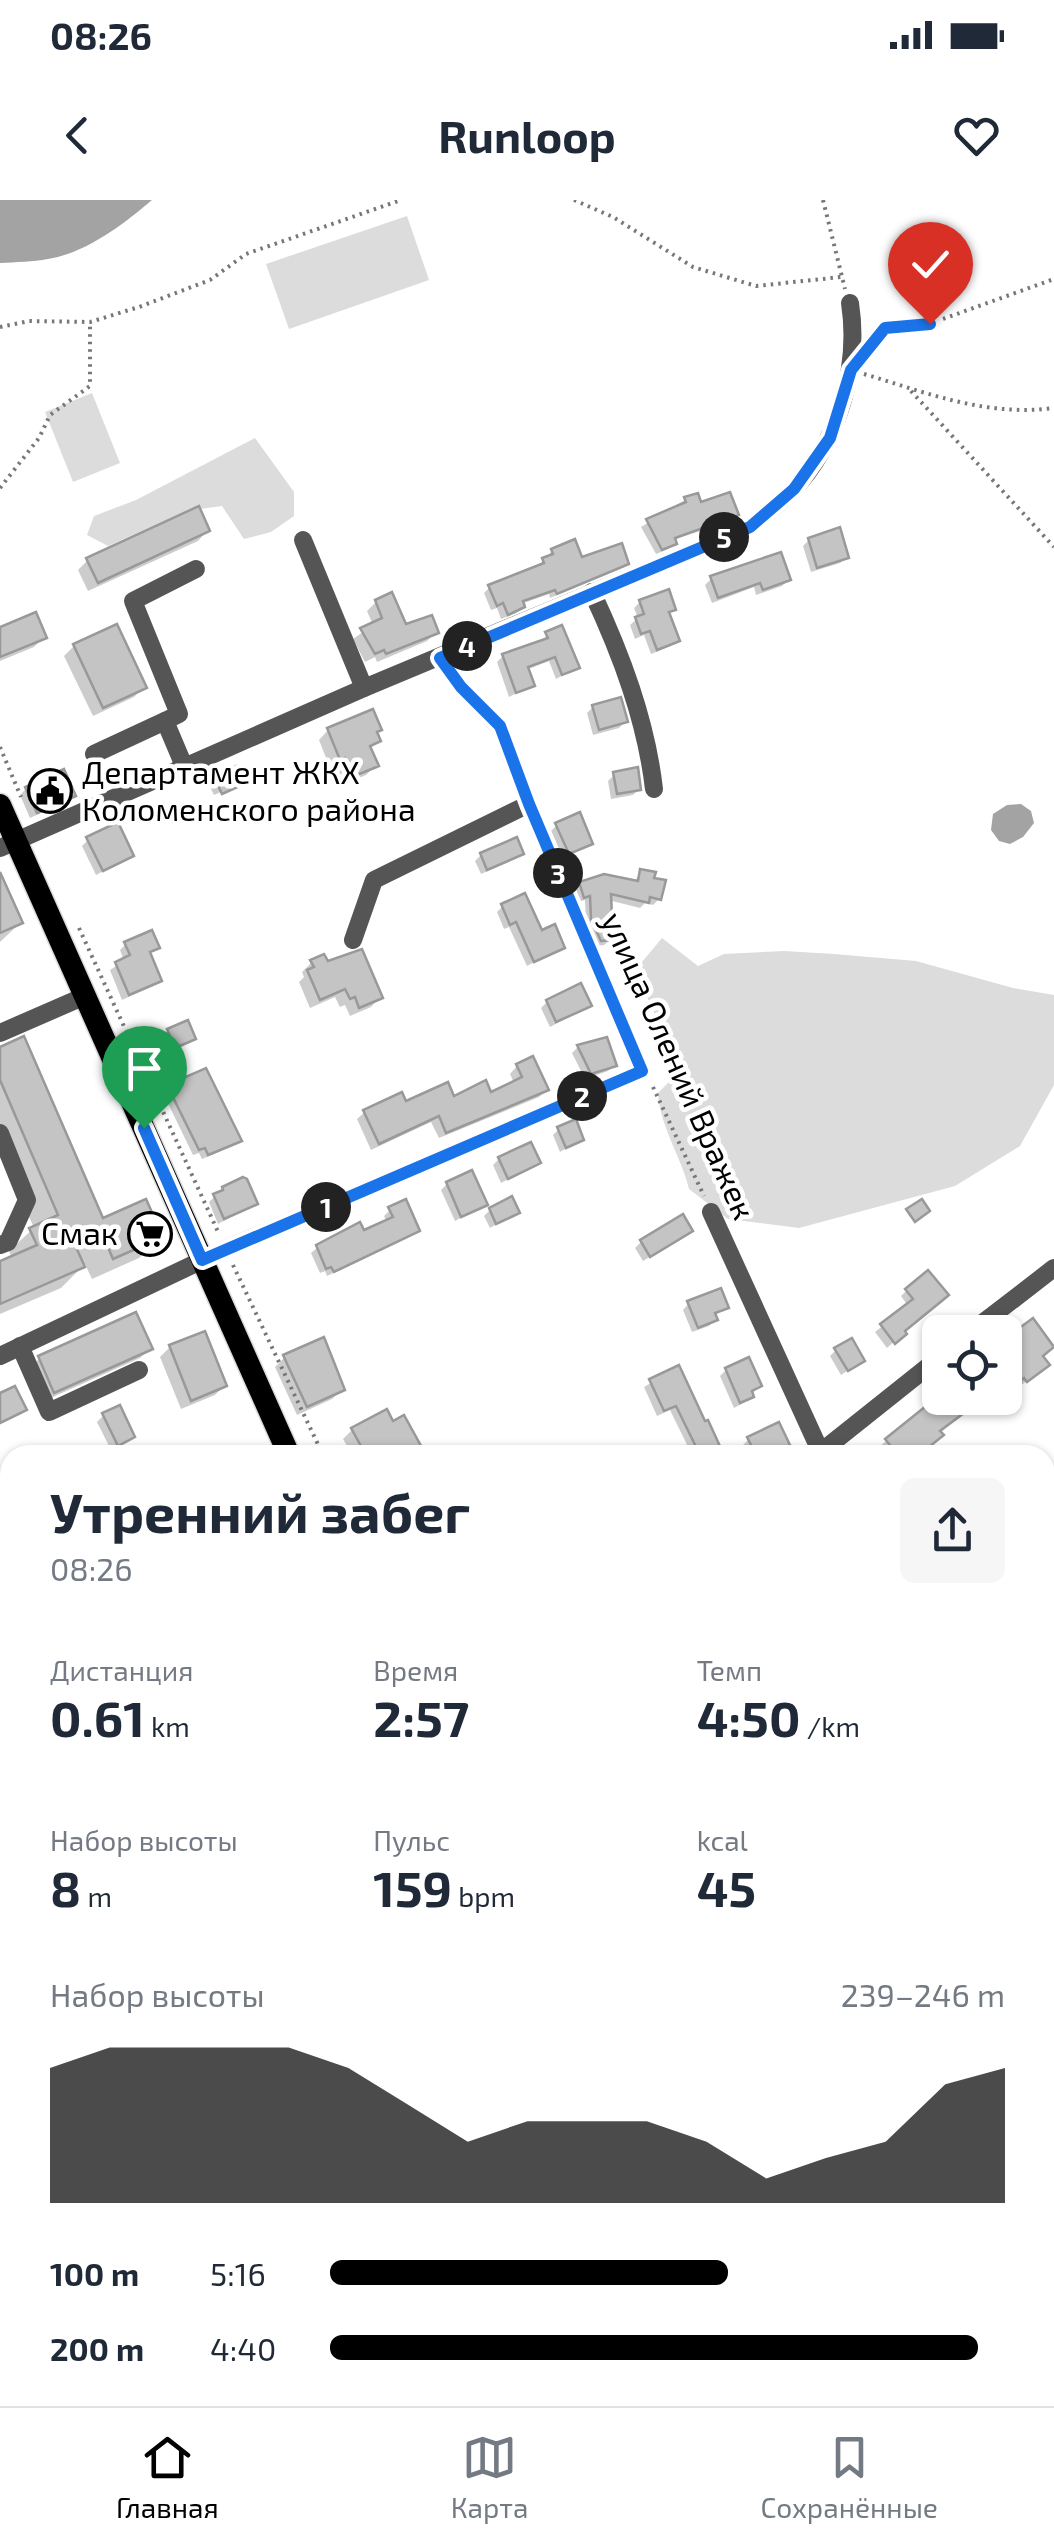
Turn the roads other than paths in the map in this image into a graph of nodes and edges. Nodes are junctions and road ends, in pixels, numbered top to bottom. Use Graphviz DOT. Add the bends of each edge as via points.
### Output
graph roads {
  1 [pos="850,303"];
  2 [pos="304,540"];
  3 [pos="196,569"];
  4 [pos="592,592"];
  5 [pos="440,658"];
  6 [pos="364,688"];
  7 [pos="165,721"];
  8 [pos="94,754"];
  9 [pos="184,766"];
  10 [pos="654,788"];
  11 [pos="11,801"];
  12 [pos="529,804"];
  13 [pos="8,844"];
  14 [pos="353,940"];
  15 [pos="609,992"];
  16 [pos="85,996"];
  17 [pos="0,1033"];
  18 [pos="642,1071"];
  19 [pos="0,1134"];
  20 [pos="711,1212"];
  21 [pos="0,1245"];
  22 [pos="202,1260"];
  23 [pos="1054,1268"];
  24 [pos="993,1315"];
  25 [pos="20,1346"];
  26 [pos="0,1356"];
  27 [pos="139,1370"];
  28 [pos="922,1372"];
  29 [pos="285,1445"];
  30 [pos="816,1445"];
  31 [pos="831,1445"];
  1 -- 4 [label="street" via="851,370 830,438 794,489 750,527"];
  2 -- 6 [label="street"];
  3 -- 7 [label="street" via="133,601 179,714"];
  4 -- 5 [label="street"];
  4 -- 10 [label="street" via="619,650"];
  5 -- 6 [label="street"];
  5 -- 12 [label="street, улица Олений Вражек" via="500,726"];
  6 -- 9 [label="street"];
  7 -- 8 [label="street"];
  7 -- 9 [label="street"];
  9 -- 13 [label="street"];
  11 -- 13 [label="main road"];
  12 -- 14 [label="street" via="374,880"];
  12 -- 15 [label="street, улица Олений Вражек"];
  13 -- 16 [label="main road"];
  16 -- 17 [label="street"];
  16 -- 22 [label="main road"];
  18 -- 22 [label="street"];
  19 -- 21 [label="street" via="27,1200 8,1242"];
  20 -- 30 [label="street, улица Олений Вражек"];
  22 -- 25 [label="street"];
  22 -- 29 [label="main road"];
  23 -- 24 [label="street"];
  25 -- 26 [label="street"];
  25 -- 27 [label="street" via="48,1412"];
  28 -- 31 [label="street"];
}
